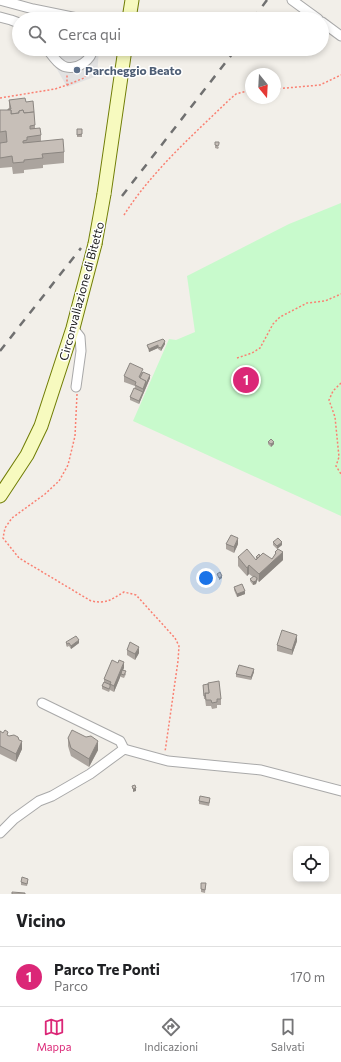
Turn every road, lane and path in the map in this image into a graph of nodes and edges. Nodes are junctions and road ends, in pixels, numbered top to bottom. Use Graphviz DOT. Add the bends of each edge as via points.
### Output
graph roads {
  1 [pos="0,0"];
  2 [pos="132,0"];
  3 [pos="292,0"];
  4 [pos="48,12"];
  5 [pos="130,12"];
  6 [pos="308,12"];
  7 [pos="0,17"];
  8 [pos="12,21"];
  9 [pos="329,27"];
  10 [pos="341,36"];
  11 [pos="54,56"];
  12 [pos="90,56"];
  13 [pos="124,56"];
  14 [pos="66,67"];
  15 [pos="341,75"];
  16 [pos="281,88"];
  17 [pos="245,91"];
  18 [pos="0,98"];
  19 [pos="124,215"];
  20 [pos="341,294"];
  21 [pos="73,328"];
  22 [pos="237,358"];
  23 [pos="341,382"];
  24 [pos="76,387"];
  25 [pos="341,474"];
  26 [pos="0,496"];
  27 [pos="42,703"];
  28 [pos="124,749"];
  29 [pos="163,760"];
  30 [pos="341,792"];
  31 [pos="0,833"];
  1 -- 4 [label="street"];
  2 -- 5 [label="main road"];
  3 -- 6 [label="street"];
  7 -- 8 [label="street"];
  9 -- 10 [label="street"];
  11 -- 14 [label="street"];
  12 -- 14 [label="street" via="77,66"];
  13 -- 21 [label="main road, Circonvallazione di Bitetto, bridge" via="96,244"];
  14 -- 18 [label="path" via="67,85"];
  15 -- 16 [label="path" via="320,85"];
  17 -- 19 [label="path" via="229,100 156,174"];
  20 -- 22 [label="path" via="307,303 280,317 273,324 260,348"];
  21 -- 24 [label="street" via="80,336 81,350"];
  21 -- 26 [label="main road, Circonvallazione di Bitetto" via="41,426 27,455"];
  23 -- 25 [label="path" via="329,400 335,417 338,457 336,466"];
  24 -- 29 [label="path" via="75,436 68,465 59,481 12,518 5,528 3,538 19,558 91,601 101,603 124,592 136,595 175,638 179,646 178,661"];
  27 -- 28 [label="street" via="120,741"];
  28 -- 29 [label="street"];
  28 -- 31 [label="street" via="90,774 52,796 39,800"];
  29 -- 30 [label="street" via="261,770"];
}
